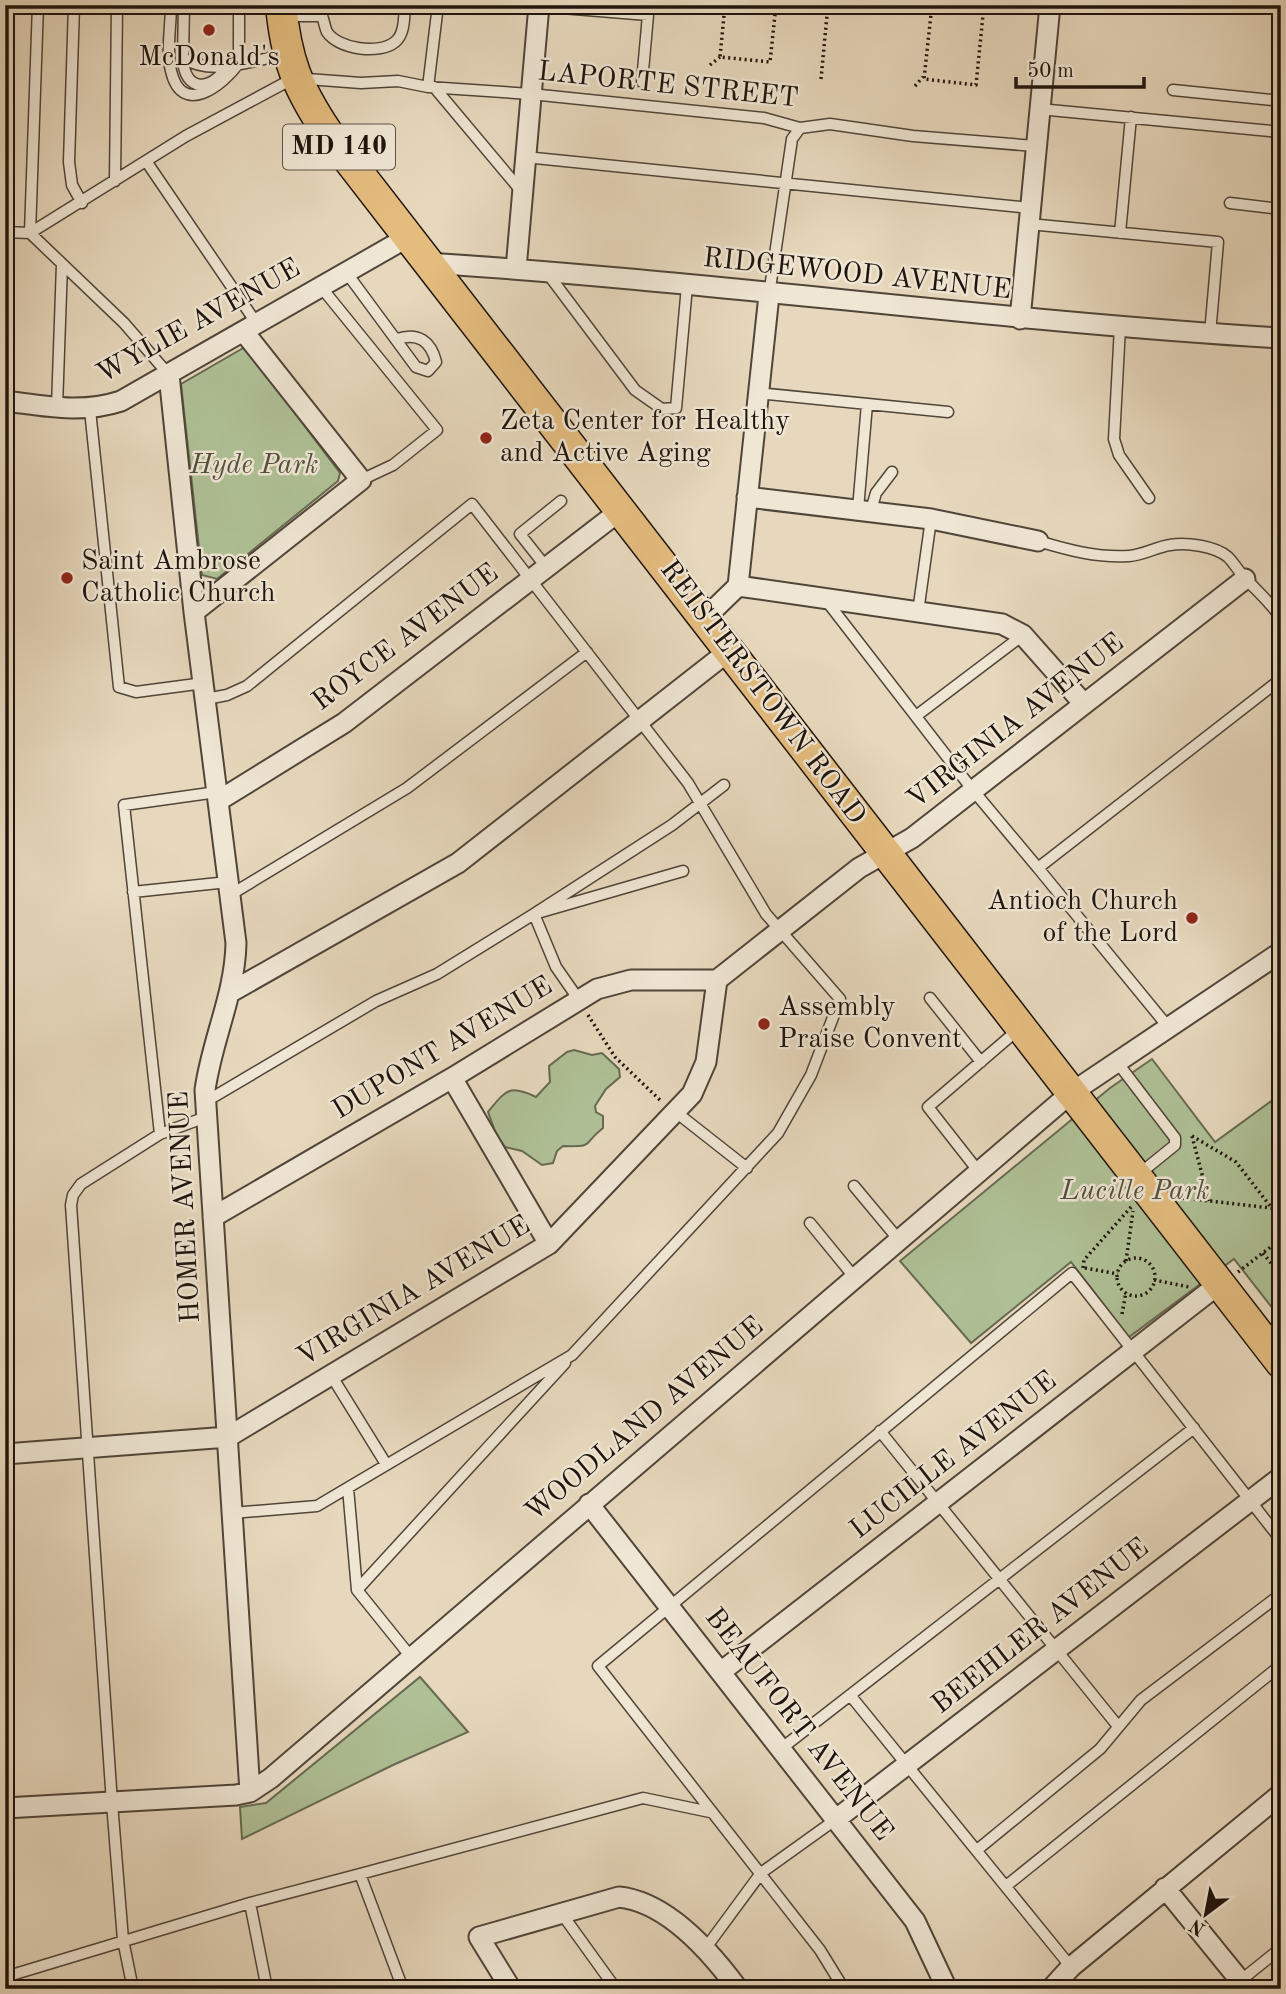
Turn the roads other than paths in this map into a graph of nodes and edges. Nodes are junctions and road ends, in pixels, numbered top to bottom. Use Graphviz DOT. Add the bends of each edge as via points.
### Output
graph roads {
  1 [pos="38,5"];
  2 [pos="74,5"];
  3 [pos="117,5"];
  4 [pos="171,5"];
  5 [pos="184,5"];
  6 [pos="239,5"];
  7 [pos="324,5"];
  8 [pos="405,5"];
  9 [pos="438,5"];
  10 [pos="1050,5"];
  11 [pos="534,6"];
  12 [pos="282,10"];
  13 [pos="322,16"];
  14 [pos="183,58"];
  15 [pos="239,63"];
  16 [pos="228,65"];
  17 [pos="291,66"];
  18 [pos="642,82"];
  19 [pos="431,87"];
  20 [pos="1173,90"];
  21 [pos="531,94"];
  22 [pos="1281,101"];
  23 [pos="1039,109"];
  24 [pos="1131,117"];
  25 [pos="800,128"];
  26 [pos="1281,132"];
  27 [pos="1035,146"];
  28 [pos="526,157"];
  29 [pos="146,161"];
  30 [pos="116,181"];
  31 [pos="785,183"];
  32 [pos="517,186"];
  33 [pos="82,203"];
  34 [pos="1230,203"];
  35 [pos="1281,209"];
  36 [pos="1029,216"];
  37 [pos="5,232"];
  38 [pos="30,233"];
  39 [pos="1120,233"];
  40 [pos="408,237"];
  41 [pos="428,263"];
  42 [pos="62,264"];
  43 [pos="516,269"];
  44 [pos="346,272"];
  45 [pos="546,272"];
  46 [pos="687,286"];
  47 [pos="321,287"];
  48 [pos="769,295"];
  49 [pos="1020,319"];
  50 [pos="1120,327"];
  51 [pos="251,328"];
  52 [pos="1210,334"];
  53 [pos="1281,338"];
  54 [pos="397,340"];
  55 [pos="169,375"];
  56 [pos="758,393"];
  57 [pos="5,401"];
  58 [pos="867,404"];
  59 [pos="57,407"];
  60 [pos="90,410"];
  61 [pos="948,412"];
  62 [pos="892,472"];
  63 [pos="361,480"];
  64 [pos="747,497"];
  65 [pos="1149,498"];
  66 [pos="561,501"];
  67 [pos="864,509"];
  68 [pos="621,510"];
  69 [pos="931,519"];
  70 [pos="1038,541"];
  71 [pos="546,567"];
  72 [pos="530,579"];
  73 [pos="1245,579"];
  74 [pos="738,586"];
  75 [pos="825,598"];
  76 [pos="194,612"];
  77 [pos="918,612"];
  78 [pos="705,618"];
  79 [pos="1281,618"];
  80 [pos="1023,635"];
  81 [pos="730,650"];
  82 [pos="587,652"];
  83 [pos="1281,679"];
  84 [pos="205,691"];
  85 [pos="1084,704"];
  86 [pos="916,716"];
  87 [pos="641,721"];
  88 [pos="724,785"];
  89 [pos="972,789"];
  90 [pos="218,796"];
  91 [pos="700,804"];
  92 [pos="885,855"];
  93 [pos="1038,867"];
  94 [pos="683,871"];
  95 [pos="229,889"];
  96 [pos="133,892"];
  97 [pos="534,914"];
  98 [pos="779,930"];
  99 [pos="1281,952"];
  100 [pos="717,980"];
  101 [pos="231,992"];
  102 [pos="930,998"];
  103 [pos="579,1000"];
  104 [pos="1020,1028"];
  105 [pos="1169,1028"];
  106 [pos="981,1062"];
  107 [pos="1117,1062"];
  108 [pos="452,1078"];
  109 [pos="1071,1093"];
  110 [pos="206,1110"];
  111 [pos="677,1113"];
  112 [pos="160,1134"];
  113 [pos="747,1168"];
  114 [pos="979,1172"];
  115 [pos="1136,1176"];
  116 [pos="854,1186"];
  117 [pos="213,1217"];
  118 [pos="810,1223"];
  119 [pos="899,1240"];
  120 [pos="549,1244"];
  121 [pos="855,1278"];
  122 [pos="1215,1281"];
  123 [pos="1134,1351"];
  124 [pos="572,1355"];
  125 [pos="1281,1363"];
  126 [pos="331,1375"];
  127 [pos="1194,1427"];
  128 [pos="880,1431"];
  129 [pos="228,1437"];
  130 [pos="86,1448"];
  131 [pos="5,1454"];
  132 [pos="386,1465"];
  133 [pos="1281,1477"];
  134 [pos="348,1488"];
  135 [pos="1251,1500"];
  136 [pos="939,1503"];
  137 [pos="589,1504"];
  138 [pos="232,1513"];
  139 [pos="1281,1540"];
  140 [pos="998,1579"];
  141 [pos="357,1590"];
  142 [pos="1281,1594"];
  143 [pos="670,1605"];
  144 [pos="1057,1652"];
  145 [pos="411,1657"];
  146 [pos="1281,1665"];
  147 [pos="722,1671"];
  148 [pos="850,1695"];
  149 [pos="1117,1725"];
  150 [pos="782,1748"];
  151 [pos="908,1765"];
  152 [pos="250,1792"];
  153 [pos="1281,1794"];
  154 [pos="112,1802"];
  155 [pos="5,1808"];
  156 [pos="710,1812"];
  157 [pos="835,1820"];
  158 [pos="976,1850"];
  159 [pos="761,1873"];
  160 [pos="360,1874"];
  161 [pos="1006,1886"];
  162 [pos="1165,1888"];
  163 [pos="250,1903"];
  164 [pos="565,1912"];
  165 [pos="123,1940"];
  166 [pos="1281,1948"];
  167 [pos="705,1950"];
  168 [pos="1071,1967"];
  169 [pos="5,1977"];
  170 [pos="1239,1986"];
  171 [pos="134,1989"];
  172 [pos="267,1989"];
  173 [pos="403,1989"];
  174 [pos="511,1989"];
  175 [pos="616,1989"];
  176 [pos="738,1989"];
  177 [pos="844,1989"];
  178 [pos="947,1989"];
  179 [pos="1051,1989"];
  1 -- 38 [label="lane"];
  2 -- 33 [label="lane" via="69,162 72,185"];
  3 -- 30 [label="lane"];
  4 -- 15 [label="lane" via="171,72 186,92 205,94 216,89"];
  5 -- 14 [label="lane"];
  6 -- 15 [label="lane"];
  7 -- 13 [label="lane"];
  8 -- 13 [label="lane" via="404,24 395,42 373,47 344,45 328,34"];
  9 -- 19 [label="lane"];
  10 -- 23 [label="street"];
  11 -- 18 [label="lane" via="648,15"];
  11 -- 21 [label="street"];
  12 -- 13 [label="lane"];
  12 -- 17 [label="main road, REISTERSTOWN ROAD / MD 140"];
  14 -- 16 [label="lane" via="198,66"];
  14 -- 16 [label="lane" via="184,74 199,85 213,81"];
  15 -- 16 [label="lane, LAPORTE STREET"];
  15 -- 17 [label="lane, LAPORTE STREET"];
  17 -- 19 [label="lane, LAPORTE STREET" via="361,83 398,81"];
  17 -- 29 [label="lane"];
  17 -- 40 [label="main road, REISTERSTOWN ROAD / MD 140" via="327,132"];
  19 -- 21 [label="lane, LAPORTE STREET"];
  19 -- 32 [label="lane"];
  20 -- 22 [label="lane"];
  21 -- 25 [label="lane, LAPORTE STREET" via="764,118"];
  21 -- 28 [label="street"];
  23 -- 24 [label="lane"];
  23 -- 27 [label="street"];
  24 -- 26 [label="lane"];
  24 -- 39 [label="lane"];
  25 -- 27 [label="lane, LAPORTE STREET" via="818,123"];
  25 -- 31 [label="lane" via="792,139"];
  27 -- 36 [label="street"];
  28 -- 31 [label="lane"];
  28 -- 43 [label="street"];
  29 -- 30 [label="lane"];
  29 -- 51 [label="lane"];
  30 -- 33 [label="lane"];
  31 -- 36 [label="lane"];
  31 -- 48 [label="lane"];
  33 -- 38 [label="lane"];
  34 -- 35 [label="lane"];
  36 -- 39 [label="lane"];
  36 -- 49 [label="street"];
  37 -- 38 [label="lane"];
  38 -- 42 [label="lane"];
  39 -- 52 [label="lane" via="1219,242"];
  40 -- 41 [label="main road, REISTERSTOWN ROAD / MD 140"];
  40 -- 44 [label="street, WYLIE AVENUE"];
  41 -- 43 [label="street, RIDGEWOOD AVENUE"];
  41 -- 68 [label="main road, REISTERSTOWN ROAD / MD 140"];
  42 -- 55 [label="lane" via="124,323"];
  42 -- 59 [label="lane"];
  43 -- 45 [label="street, RIDGEWOOD AVENUE"];
  44 -- 47 [label="street, WYLIE AVENUE"];
  44 -- 54 [label="lane"];
  45 -- 46 [label="street, RIDGEWOOD AVENUE"];
  45 -- 46 [label="lane" via="635,390 662,409 676,408"];
  46 -- 48 [label="street, RIDGEWOOD AVENUE"];
  47 -- 51 [label="street, WYLIE AVENUE"];
  47 -- 63 [label="lane" via="437,430 393,466"];
  48 -- 49 [label="street, RIDGEWOOD AVENUE"];
  48 -- 56 [label="street"];
  49 -- 50 [label="street, RIDGEWOOD AVENUE"];
  50 -- 52 [label="street, RIDGEWOOD AVENUE"];
  50 -- 65 [label="lane" via="1114,439 1119,455"];
  51 -- 55 [label="street, WYLIE AVENUE"];
  51 -- 63 [label="street"];
  52 -- 53 [label="street, RIDGEWOOD AVENUE"];
  55 -- 60 [label="street, WYLIE AVENUE" via="121,401"];
  55 -- 76 [label="street, HOMER AVENUE"];
  56 -- 58 [label="lane"];
  56 -- 64 [label="street"];
  57 -- 59 [label="street, WYLIE AVENUE"];
  58 -- 61 [label="lane"];
  58 -- 67 [label="lane"];
  59 -- 60 [label="street, WYLIE AVENUE"];
  60 -- 84 [label="lane" via="119,687 136,692"];
  62 -- 67 [label="lane"];
  63 -- 76 [label="street"];
  64 -- 67 [label="street"];
  64 -- 74 [label="street"];
  66 -- 71 [label="lane" via="520,534"];
  67 -- 69 [label="street"];
  68 -- 71 [label="street, ROYCE AVENUE"];
  68 -- 78 [label="main road, REISTERSTOWN ROAD / MD 140"];
  69 -- 70 [label="street"];
  69 -- 77 [label="lane"];
  70 -- 73 [label="lane" via="1100,556 1138,555 1187,544 1226,555"];
  71 -- 72 [label="street, ROYCE AVENUE"];
  72 -- 82 [label="lane"];
  72 -- 84 [label="lane" via="472,504 247,686 227,695"];
  72 -- 90 [label="street, ROYCE AVENUE" via="344,723"];
  73 -- 79 [label="lane" via="1268,598"];
  73 -- 85 [label="street, VIRGINIA AVENUE"];
  74 -- 75 [label="street"];
  74 -- 78 [label="street"];
  75 -- 77 [label="street"];
  75 -- 86 [label="lane"];
  76 -- 84 [label="street, HOMER AVENUE"];
  77 -- 80 [label="street" via="1002,624"];
  78 -- 81 [label="main road, REISTERSTOWN ROAD / MD 140"];
  80 -- 85 [label="street"];
  80 -- 86 [label="lane"];
  81 -- 87 [label="street"];
  81 -- 92 [label="main road, REISTERSTOWN ROAD / MD 140"];
  82 -- 87 [label="lane"];
  82 -- 95 [label="lane" via="407,788"];
  83 -- 93 [label="lane"];
  84 -- 90 [label="street, HOMER AVENUE"];
  85 -- 89 [label="street, VIRGINIA AVENUE"];
  86 -- 89 [label="lane"];
  87 -- 91 [label="lane"];
  87 -- 101 [label="street" via="458,863"];
  88 -- 91 [label="lane"];
  89 -- 92 [label="street, VIRGINIA AVENUE"];
  89 -- 93 [label="lane"];
  90 -- 95 [label="street, HOMER AVENUE"];
  90 -- 96 [label="lane" via="124,805"];
  91 -- 97 [label="lane"];
  91 -- 98 [label="lane"];
  92 -- 98 [label="street, VIRGINIA AVENUE" via="859,868"];
  92 -- 104 [label="main road, REISTERSTOWN ROAD / MD 140"];
  93 -- 105 [label="lane"];
  94 -- 97 [label="lane"];
  95 -- 96 [label="lane"];
  95 -- 101 [label="street, HOMER AVENUE" via="236,943"];
  96 -- 112 [label="lane"];
  97 -- 103 [label="lane" via="556,967"];
  97 -- 110 [label="lane" via="437,974 376,1001"];
  98 -- 100 [label="street, VIRGINIA AVENUE"];
  98 -- 113 [label="lane" via="840,999 811,1075 778,1133"];
  99 -- 105 [label="street, WOODLAND AVENUE"];
  100 -- 103 [label="street, DUPONT AVENUE" via="631,979 611,983"];
  100 -- 111 [label="street, VIRGINIA AVENUE" via="706,1062 692,1094"];
  101 -- 110 [label="street, HOMER AVENUE" via="208,1067"];
  102 -- 106 [label="lane"];
  103 -- 108 [label="street, DUPONT AVENUE"];
  104 -- 106 [label="lane"];
  104 -- 109 [label="main road, REISTERSTOWN ROAD / MD 140"];
  105 -- 107 [label="street, WOODLAND AVENUE"];
  106 -- 114 [label="lane" via="928,1107"];
  107 -- 109 [label="street, WOODLAND AVENUE"];
  107 -- 115 [label="lane" via="1175,1138 1170,1151"];
  108 -- 117 [label="street, DUPONT AVENUE"];
  108 -- 120 [label="street"];
  109 -- 114 [label="street, WOODLAND AVENUE"];
  109 -- 115 [label="main road, REISTERSTOWN ROAD / MD 140"];
  110 -- 112 [label="lane"];
  110 -- 117 [label="street, HOMER AVENUE"];
  111 -- 113 [label="lane"];
  111 -- 120 [label="street, VIRGINIA AVENUE"];
  112 -- 130 [label="lane" via="81,1184 73,1195"];
  113 -- 124 [label="lane"];
  114 -- 119 [label="street, WOODLAND AVENUE"];
  115 -- 122 [label="main road, REISTERSTOWN ROAD / MD 140"];
  116 -- 119 [label="lane"];
  117 -- 129 [label="street, HOMER AVENUE"];
  118 -- 121 [label="lane"];
  119 -- 121 [label="street, WOODLAND AVENUE"];
  120 -- 126 [label="street, VIRGINIA AVENUE"];
  121 -- 137 [label="street, WOODLAND AVENUE"];
  122 -- 123 [label="street, LUCILLE AVENUE"];
  122 -- 125 [label="main road, REISTERSTOWN ROAD / MD 140"];
  123 -- 127 [label="lane"];
  123 -- 128 [label="lane" via="1072,1273"];
  123 -- 136 [label="street, LUCILLE AVENUE"];
  124 -- 132 [label="lane"];
  124 -- 141 [label="lane"];
  126 -- 129 [label="street, VIRGINIA AVENUE"];
  126 -- 132 [label="lane"];
  127 -- 135 [label="lane"];
  127 -- 140 [label="lane"];
  128 -- 136 [label="lane"];
  128 -- 143 [label="lane"];
  129 -- 130 [label="street, VIRGINIA AVENUE"];
  129 -- 138 [label="street, HOMER AVENUE"];
  130 -- 131 [label="street, VIRGINIA AVENUE"];
  130 -- 154 [label="lane"];
  132 -- 134 [label="lane"];
  133 -- 135 [label="street, BEEHLER AVENUE"];
  134 -- 138 [label="lane" via="317,1506"];
  134 -- 141 [label="lane"];
  135 -- 139 [label="lane"];
  135 -- 144 [label="street, BEEHLER AVENUE"];
  136 -- 140 [label="lane"];
  136 -- 147 [label="street, LUCILLE AVENUE"];
  137 -- 143 [label="street, BEAUFORT AVENUE"];
  137 -- 145 [label="street, WOODLAND AVENUE"];
  138 -- 152 [label="street, HOMER AVENUE"];
  140 -- 144 [label="lane"];
  140 -- 148 [label="lane"];
  141 -- 145 [label="lane"];
  142 -- 149 [label="lane" via="1141,1700"];
  143 -- 147 [label="street, BEAUFORT AVENUE"];
  143 -- 156 [label="lane" via="598,1666"];
  144 -- 149 [label="lane"];
  144 -- 151 [label="street, BEEHLER AVENUE"];
  145 -- 152 [label="street, WOODLAND AVENUE" via="271,1779"];
  146 -- 161 [label="lane"];
  147 -- 150 [label="street, BEAUFORT AVENUE"];
  148 -- 150 [label="lane"];
  148 -- 151 [label="lane"];
  149 -- 158 [label="lane" via="1100,1749"];
  150 -- 157 [label="street, BEAUFORT AVENUE"];
  151 -- 157 [label="street, BEEHLER AVENUE"];
  151 -- 158 [label="lane"];
  152 -- 154 [label="street, WOODLAND AVENUE"];
  153 -- 162 [label="street"];
  154 -- 155 [label="street, WOODLAND AVENUE"];
  154 -- 165 [label="lane"];
  156 -- 159 [label="lane"];
  156 -- 160 [label="lane" via="643,1798"];
  157 -- 159 [label="lane"];
  157 -- 178 [label="street, BEAUFORT AVENUE" via="921,1930"];
  158 -- 161 [label="lane"];
  159 -- 167 [label="lane"];
  159 -- 177 [label="lane" via="832,1965"];
  160 -- 163 [label="lane"];
  160 -- 173 [label="lane"];
  161 -- 168 [label="lane"];
  162 -- 168 [label="street"];
  162 -- 170 [label="street"];
  163 -- 165 [label="lane"];
  163 -- 172 [label="lane"];
  164 -- 167 [label="street" via="608,1899 633,1898 660,1911"];
  164 -- 174 [label="street" via="479,1937"];
  164 -- 175 [label="lane"];
  165 -- 169 [label="lane"];
  165 -- 171 [label="lane"];
  166 -- 170 [label="lane"];
  167 -- 176 [label="street"];
  168 -- 179 [label="street"];
}
